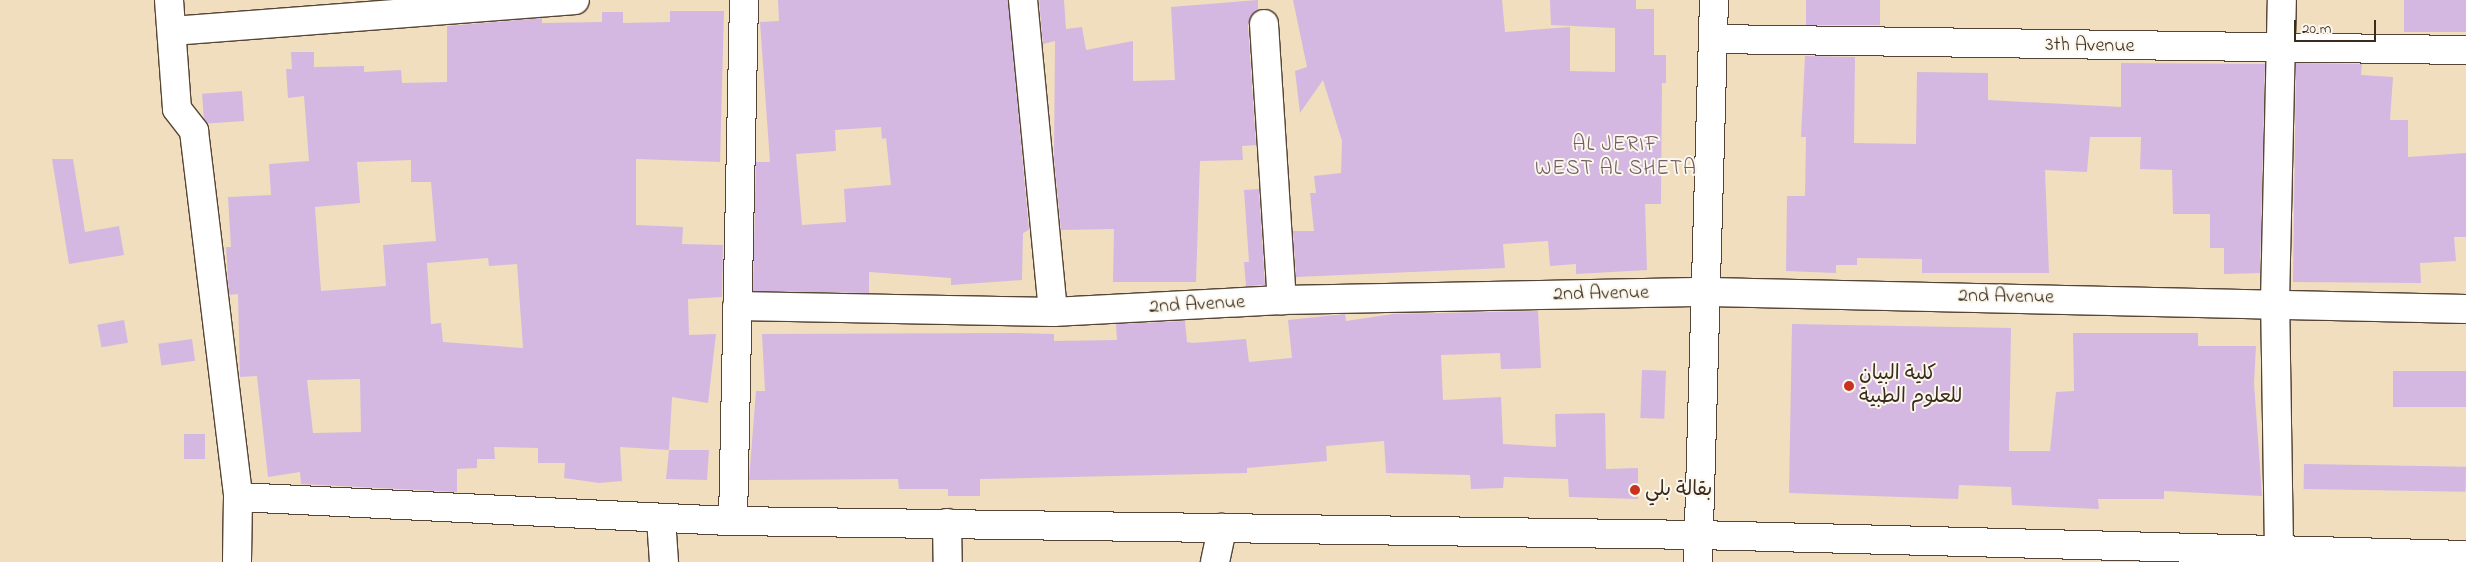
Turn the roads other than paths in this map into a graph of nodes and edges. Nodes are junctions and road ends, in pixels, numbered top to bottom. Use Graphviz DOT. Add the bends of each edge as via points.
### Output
graph roads {
  1 [pos="169,0"];
  2 [pos="575,0"];
  3 [pos="744,0"];
  4 [pos="1024,0"];
  5 [pos="1714,0"];
  6 [pos="2282,0"];
  7 [pos="1264,24"];
  8 [pos="173,32"];
  9 [pos="1713,40"];
  10 [pos="2282,49"];
  11 [pos="2466,50"];
  12 [pos="1708,292"];
  13 [pos="1282,300"];
  14 [pos="2275,302"];
  15 [pos="737,306"];
  16 [pos="2466,309"];
  17 [pos="1053,312"];
  18 [pos="238,497"];
  19 [pos="661,519"];
  20 [pos="734,521"];
  21 [pos="946,523"];
  22 [pos="1222,528"];
  23 [pos="1698,535"];
  24 [pos="2279,550"];
  25 [pos="2466,555"];
  26 [pos="237,562"];
  27 [pos="664,562"];
  28 [pos="948,562"];
  29 [pos="1215,562"];
  30 [pos="1698,562"];
  1 -- 8 [label="street"];
  2 -- 8 [label="street"];
  3 -- 15 [label="street"];
  4 -- 17 [label="street"];
  5 -- 9 [label="street"];
  6 -- 10 [label="street"];
  7 -- 13 [label="street"];
  8 -- 18 [label="street" via="177,109 194,131"];
  9 -- 10 [label="street, 3th Avenue"];
  9 -- 12 [label="street"];
  10 -- 11 [label="street, 3th Avenue"];
  10 -- 14 [label="street"];
  12 -- 13 [label="street, 2nd Avenue"];
  12 -- 14 [label="street, 2nd Avenue"];
  12 -- 23 [label="street"];
  13 -- 17 [label="street, 2nd Avenue"];
  14 -- 16 [label="street, 2nd Avenue"];
  14 -- 24 [label="street"];
  15 -- 17 [label="street, 2nd Avenue"];
  15 -- 20 [label="street"];
  18 -- 19 [label="street"];
  18 -- 26 [label="street"];
  19 -- 20 [label="street"];
  19 -- 27 [label="street"];
  20 -- 21 [label="street"];
  21 -- 22 [label="street"];
  21 -- 28 [label="street"];
  22 -- 23 [label="street"];
  22 -- 29 [label="street"];
  23 -- 24 [label="street"];
  23 -- 30 [label="street"];
  24 -- 25 [label="street"];
}
